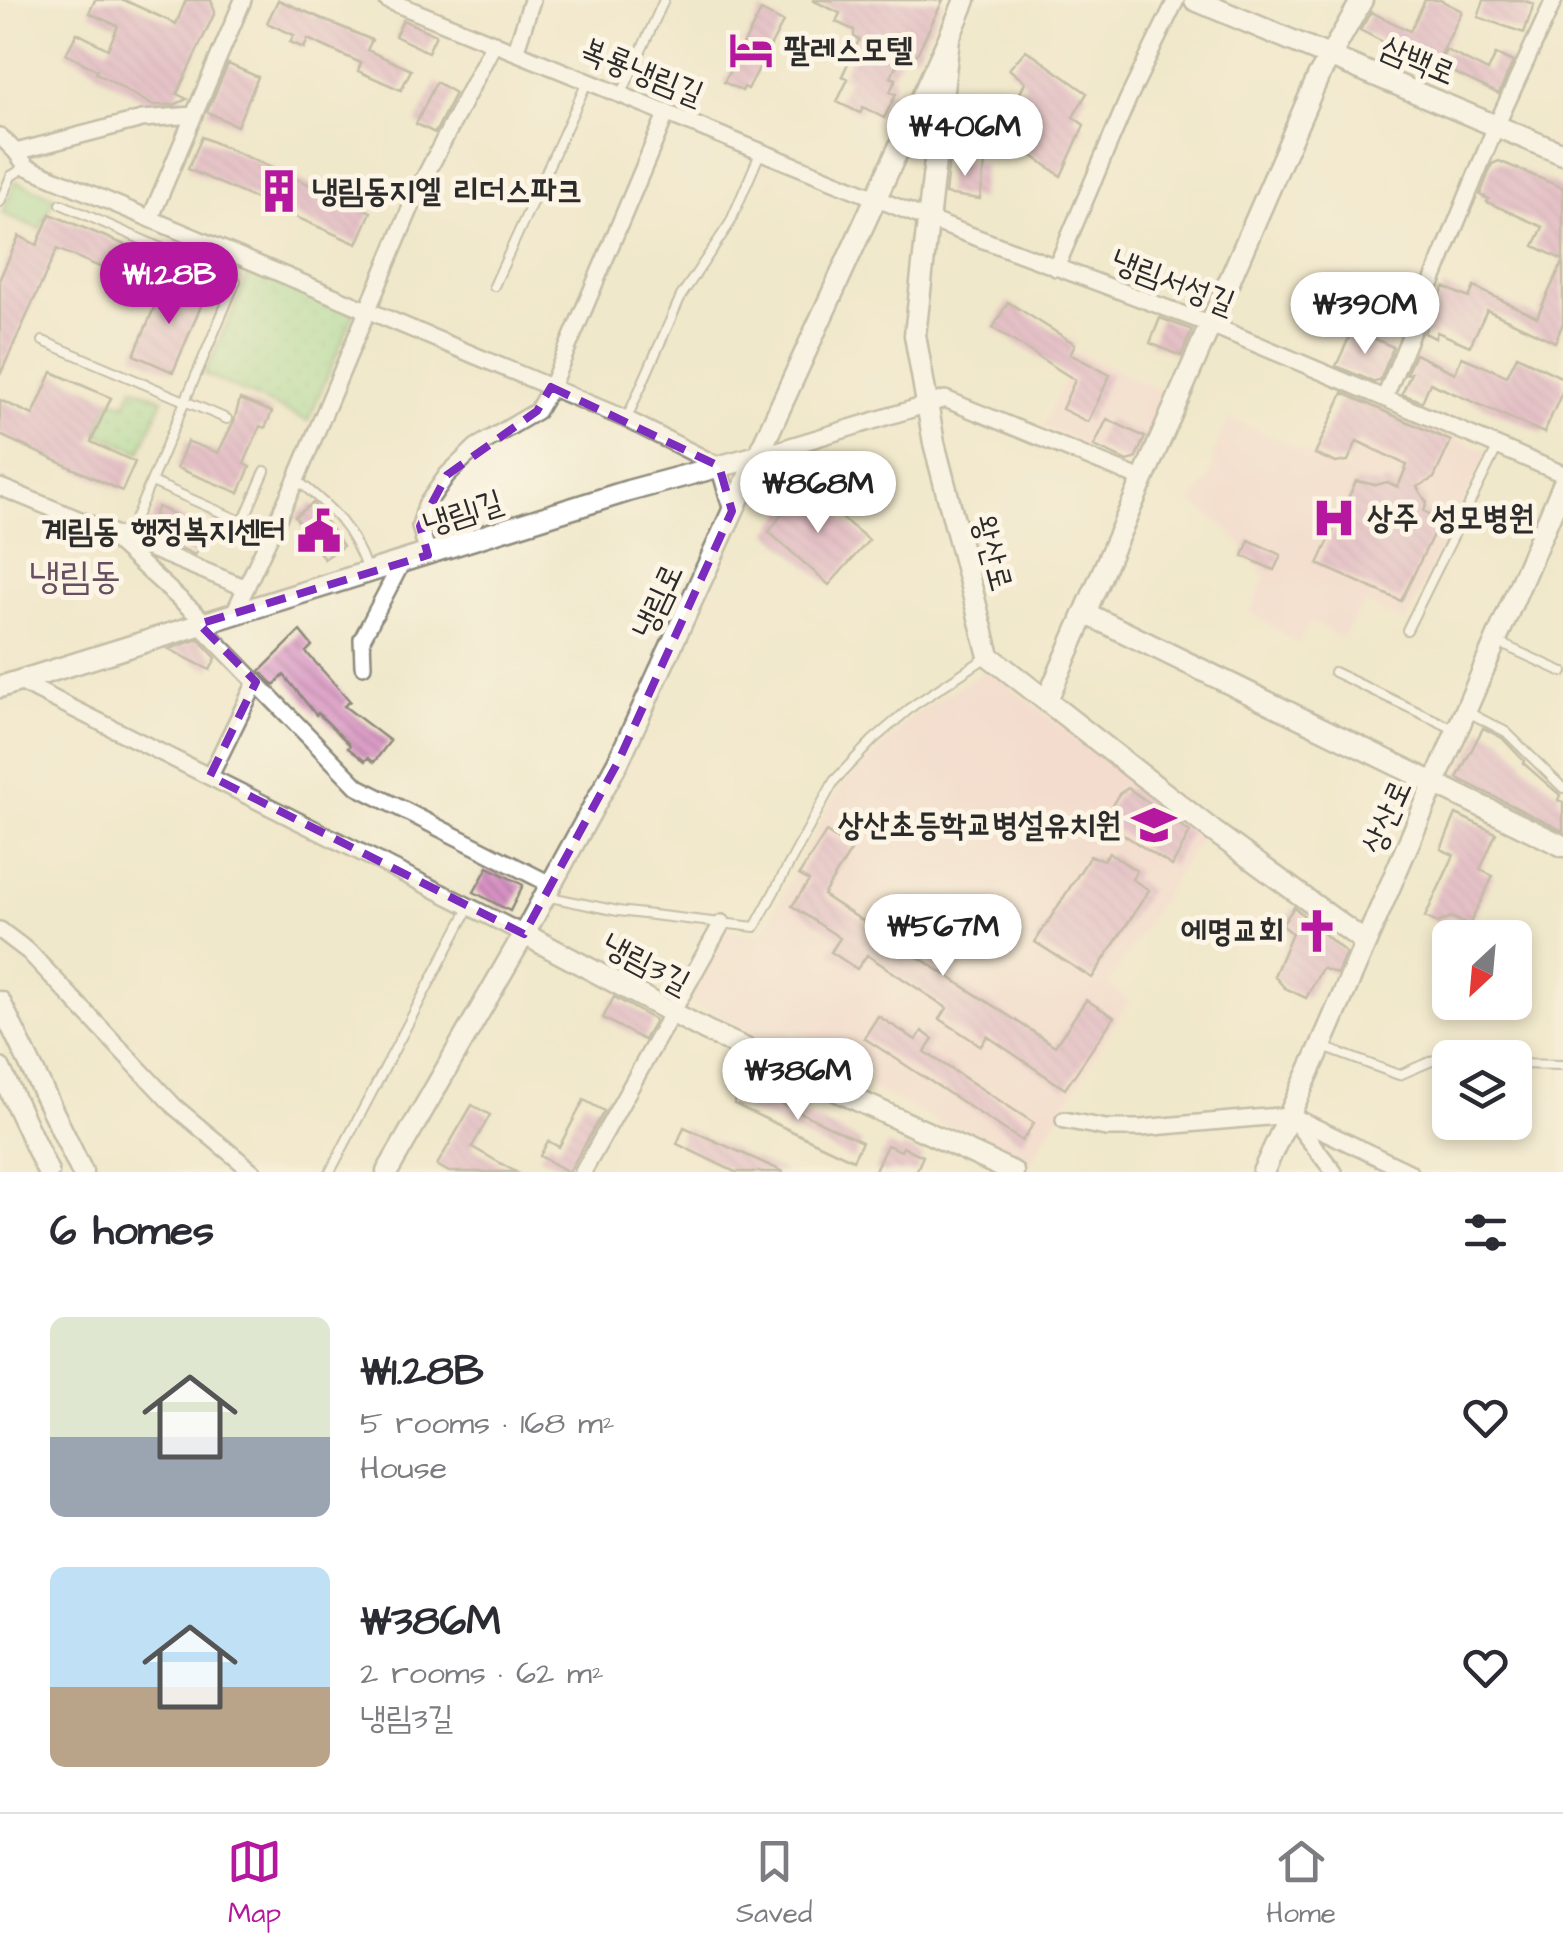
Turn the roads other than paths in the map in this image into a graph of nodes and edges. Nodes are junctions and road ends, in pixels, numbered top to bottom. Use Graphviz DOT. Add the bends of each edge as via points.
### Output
graph roads {
  1 [pos="243,0"];
  2 [pos="386,0"];
  3 [pos="532,0"];
  4 [pos="664,0"];
  5 [pos="965,0"];
  6 [pos="1176,0"];
  7 [pos="1195,0"];
  8 [pos="1362,0"];
  9 [pos="1554,0"];
  10 [pos="949,38"];
  11 [pos="494,42"];
  12 [pos="516,50"];
  13 [pos="1330,56"];
  14 [pos="588,80"];
  15 [pos="943,82"];
  16 [pos="622,94"];
  17 [pos="667,112"];
  18 [pos="194,115"];
  19 [pos="910,122"];
  20 [pos="1496,126"];
  21 [pos="0,136"];
  22 [pos="761,151"];
  23 [pos="16,152"];
  24 [pos="1563,154"];
  25 [pos="27,166"];
  26 [pos="876,196"];
  27 [pos="0,202"];
  28 [pos="61,204"];
  29 [pos="150,217"];
  30 [pos="928,219"];
  31 [pos="1056,268"];
  32 [pos="494,286"];
  33 [pos="368,310"];
  34 [pos="1209,324"];
  35 [pos="43,341"];
  36 [pos="551,387"];
  37 [pos="1385,398"];
  38 [pos="186,402"];
  39 [pos="935,402"];
  40 [pos="226,419"];
  41 [pos="626,419"];
  42 [pos="1498,446"];
  43 [pos="758,456"];
  44 [pos="719,466"];
  45 [pos="264,471"];
  46 [pos="1563,474"];
  47 [pos="296,480"];
  48 [pos="1144,480"];
  49 [pos="152,482"];
  50 [pos="1563,486"];
  51 [pos="0,487"];
  52 [pos="732,511"];
  53 [pos="101,528"];
  54 [pos="127,538"];
  55 [pos="428,556"];
  56 [pos="401,564"];
  57 [pos="368,574"];
  58 [pos="246,588"];
  59 [pos="234,613"];
  60 [pos="1086,613"];
  61 [pos="202,623"];
  62 [pos="1407,630"];
  63 [pos="1496,642"];
  64 [pos="989,656"];
  65 [pos="363,666"];
  66 [pos="1334,672"];
  67 [pos="1563,672"];
  68 [pos="256,682"];
  69 [pos="9,684"];
  70 [pos="1047,700"];
  71 [pos="1462,721"];
  72 [pos="210,776"];
  73 [pos="1434,785"];
  74 [pos="1563,788"];
  75 [pos="1563,846"];
  76 [pos="548,890"];
  77 [pos="470,906"];
  78 [pos="722,923"];
  79 [pos="0,930"];
  80 [pos="524,934"];
  81 [pos="1365,942"];
  82 [pos="0,1002"];
  83 [pos="672,1012"];
  84 [pos="1322,1046"];
  85 [pos="1432,1061"];
  86 [pos="1532,1064"];
  87 [pos="1563,1065"];
  88 [pos="0,1069"];
  89 [pos="1290,1114"];
  90 [pos="1064,1120"];
  91 [pos="48,1172"];
  92 [pos="82,1172"];
  93 [pos="253,1172"];
  94 [pos="330,1172"];
  95 [pos="387,1172"];
  96 [pos="582,1172"];
  97 [pos="1013,1172"];
  98 [pos="1263,1172"];
  99 [pos="1334,1172"];
  100 [pos="1409,1172"];
  1 -- 18 [label="street"];
  2 -- 11 [label="street, 복룡냉림길"];
  3 -- 12 [label="street"];
  4 -- 16 [label="lane"];
  5 -- 10 [label="street, 왕산로"];
  6 -- 31 [label="street"];
  7 -- 13 [label="street, 삼백로"];
  8 -- 13 [label="street"];
  9 -- 20 [label="street"];
  10 -- 15 [label="street, 왕산로"];
  10 -- 19 [label="street, 냉림로"];
  11 -- 12 [label="street, 복룡냉림길"];
  11 -- 33 [label="street" via="419,188"];
  12 -- 14 [label="street, 복룡냉림길"];
  13 -- 20 [label="street, 삼백로"];
  13 -- 34 [label="street"];
  14 -- 16 [label="street, 복룡냉림길"];
  14 -- 32 [label="lane"];
  15 -- 19 [label="street"];
  15 -- 30 [label="street, 왕산로"];
  16 -- 17 [label="street, 복룡냉림길"];
  17 -- 22 [label="street, 복룡냉림길"];
  17 -- 36 [label="street"];
  18 -- 23 [label="street" via="142,119"];
  18 -- 29 [label="street"];
  19 -- 26 [label="street, 냉림로"];
  20 -- 24 [label="street, 삼백로"];
  20 -- 37 [label="street"];
  21 -- 23 [label="street"];
  22 -- 26 [label="street, 복룡냉림길"];
  22 -- 41 [label="lane" via="730,223 681,296"];
  23 -- 25 [label="street"];
  25 -- 27 [label="lane" via="11,176"];
  25 -- 29 [label="street"];
  26 -- 30 [label="street, 복룡냉림길"];
  26 -- 43 [label="street, 냉림로"];
  28 -- 38 [label="lane" via="236,281"];
  29 -- 33 [label="street"];
  30 -- 31 [label="street, 냉림서성길"];
  30 -- 39 [label="street, 왕산로" via="915,334"];
  31 -- 34 [label="street, 냉림서성길"];
  33 -- 36 [label="street"];
  33 -- 47 [label="street"];
  34 -- 37 [label="street, 냉림서성길"];
  34 -- 48 [label="street"];
  35 -- 38 [label="lane"];
  36 -- 41 [label="street"];
  36 -- 55 [label="street" via="538,410 476,448 447,475 420,526"];
  37 -- 42 [label="street, 냉림서성길"];
  38 -- 40 [label="lane"];
  38 -- 49 [label="lane"];
  39 -- 43 [label="street, 냉림1길"];
  39 -- 48 [label="street"];
  39 -- 64 [label="street, 왕산로" via="968,582"];
  41 -- 44 [label="street"];
  42 -- 46 [label="street, 냉림서성길"];
  42 -- 62 [label="lane"];
  43 -- 44 [label="street, 냉림1길"];
  43 -- 52 [label="street, 냉림로"];
  44 -- 52 [label="street"];
  44 -- 55 [label="street, 냉림1길"];
  45 -- 49 [label="lane" via="244,522"];
  47 -- 57 [label="lane" via="354,536"];
  47 -- 58 [label="street"];
  48 -- 60 [label="street"];
  49 -- 54 [label="lane"];
  50 -- 63 [label="street, 상산로"];
  51 -- 53 [label="street"];
  52 -- 76 [label="street, 냉림로" via="618,762"];
  53 -- 54 [label="street"];
  53 -- 61 [label="street"];
  54 -- 58 [label="street"];
  55 -- 56 [label="street, 냉림1길"];
  56 -- 57 [label="street, 냉림1길"];
  56 -- 65 [label="street" via="362,639"];
  57 -- 59 [label="street, 냉림1길"];
  58 -- 59 [label="street"];
  59 -- 61 [label="street, 냉림1길"];
  60 -- 70 [label="street"];
  60 -- 73 [label="street"];
  61 -- 68 [label="street"];
  61 -- 69 [label="street, 냉림1길"];
  63 -- 67 [label="lane"];
  63 -- 71 [label="street, 상산로"];
  64 -- 70 [label="street"];
  64 -- 78 [label="lane" via="914,704 834,781 755,927"];
  66 -- 71 [label="lane"];
  68 -- 72 [label="street"];
  68 -- 76 [label="street" via="358,787"];
  69 -- 72 [label="street"];
  70 -- 81 [label="street"];
  71 -- 73 [label="street, 상산로"];
  71 -- 74 [label="lane" via="1506,732"];
  72 -- 77 [label="street"];
  73 -- 75 [label="street"];
  73 -- 81 [label="street, 상산로"];
  76 -- 78 [label="lane" via="618,911"];
  76 -- 80 [label="street, 냉림로"];
  77 -- 80 [label="street"];
  77 -- 94 [label="lane"];
  78 -- 83 [label="street"];
  79 -- 93 [label="street" via="174,1107"];
  80 -- 83 [label="street, 냉림3길"];
  80 -- 95 [label="street, 냉림로"];
  81 -- 84 [label="street, 상산로"];
  82 -- 92 [label="street"];
  83 -- 96 [label="street"];
  83 -- 97 [label="street, 냉림3길"];
  84 -- 85 [label="lane" via="1399,1075"];
  84 -- 89 [label="street, 상산로"];
  86 -- 87 [label="lane"];
  88 -- 91 [label="street"];
  89 -- 90 [label="street" via="1142,1128"];
  89 -- 98 [label="street, 상산로"];
  89 -- 99 [label="street"];
  89 -- 100 [label="street"];
}
